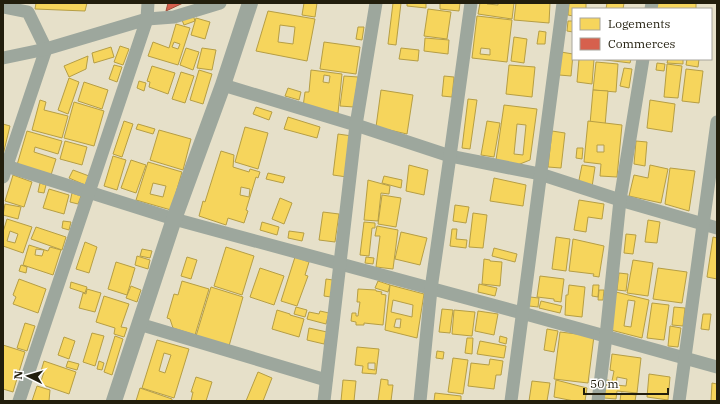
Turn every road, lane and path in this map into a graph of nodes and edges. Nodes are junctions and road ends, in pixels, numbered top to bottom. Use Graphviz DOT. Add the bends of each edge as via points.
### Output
graph roads {
  1 [pos="148,3"];
  2 [pos="220,3"];
  3 [pos="250,3"];
  4 [pos="376,3"];
  5 [pos="470,3"];
  6 [pos="563,3"];
  7 [pos="3,7"];
  8 [pos="147,19"];
  9 [pos="46,49"];
  10 [pos="3,58"];
  11 [pos="643,60"];
  12 [pos="223,86"];
  13 [pos="717,122"];
  14 [pos="356,125"];
  15 [pos="450,156"];
  16 [pos="4,169"];
  17 [pos="540,174"];
  18 [pos="89,192"];
  19 [pos="620,200"];
  20 [pos="174,219"];
  21 [pos="703,223"];
  22 [pos="717,228"];
  23 [pos="340,264"];
  24 [pos="431,289"];
  25 [pos="522,313"];
  26 [pos="139,324"];
  27 [pos="606,336"];
  28 [pos="685,358"];
  29 [pos="717,367"];
  30 [pos="326,380"];
  31 [pos="18,401"];
  32 [pos="114,401"];
  33 [pos="324,401"];
  34 [pos="420,401"];
  35 [pos="511,401"];
  36 [pos="598,401"];
  37 [pos="679,401"];
  1 -- 8 [label="street"];
  2 -- 8 [label="street" via="174,17"];
  3 -- 12 [label="street"];
  4 -- 14 [label="street"];
  5 -- 15 [label="street"];
  6 -- 17 [label="street"];
  7 -- 9 [label="street" via="28,12"];
  8 -- 9 [label="street"];
  8 -- 18 [label="street"];
  9 -- 10 [label="street"];
  9 -- 16 [label="street"];
  11 -- 19 [label="street"];
  12 -- 14 [label="street"];
  12 -- 20 [label="street"];
  13 -- 21 [label="street"];
  14 -- 15 [label="street"];
  14 -- 23 [label="street"];
  15 -- 17 [label="street"];
  15 -- 24 [label="street"];
  16 -- 18 [label="street"];
  17 -- 19 [label="street"];
  17 -- 25 [label="street"];
  18 -- 20 [label="street"];
  18 -- 31 [label="street"];
  19 -- 21 [label="street"];
  19 -- 27 [label="street"];
  20 -- 23 [label="street"];
  20 -- 26 [label="street"];
  21 -- 22 [label="street"];
  21 -- 28 [label="street"];
  23 -- 24 [label="street"];
  23 -- 30 [label="street"];
  24 -- 25 [label="street"];
  24 -- 34 [label="street"];
  25 -- 27 [label="street"];
  25 -- 35 [label="street"];
  26 -- 30 [label="street"];
  26 -- 32 [label="street"];
  27 -- 28 [label="street"];
  27 -- 36 [label="street"];
  28 -- 29 [label="street"];
  28 -- 37 [label="street"];
  30 -- 33 [label="street"];
}
